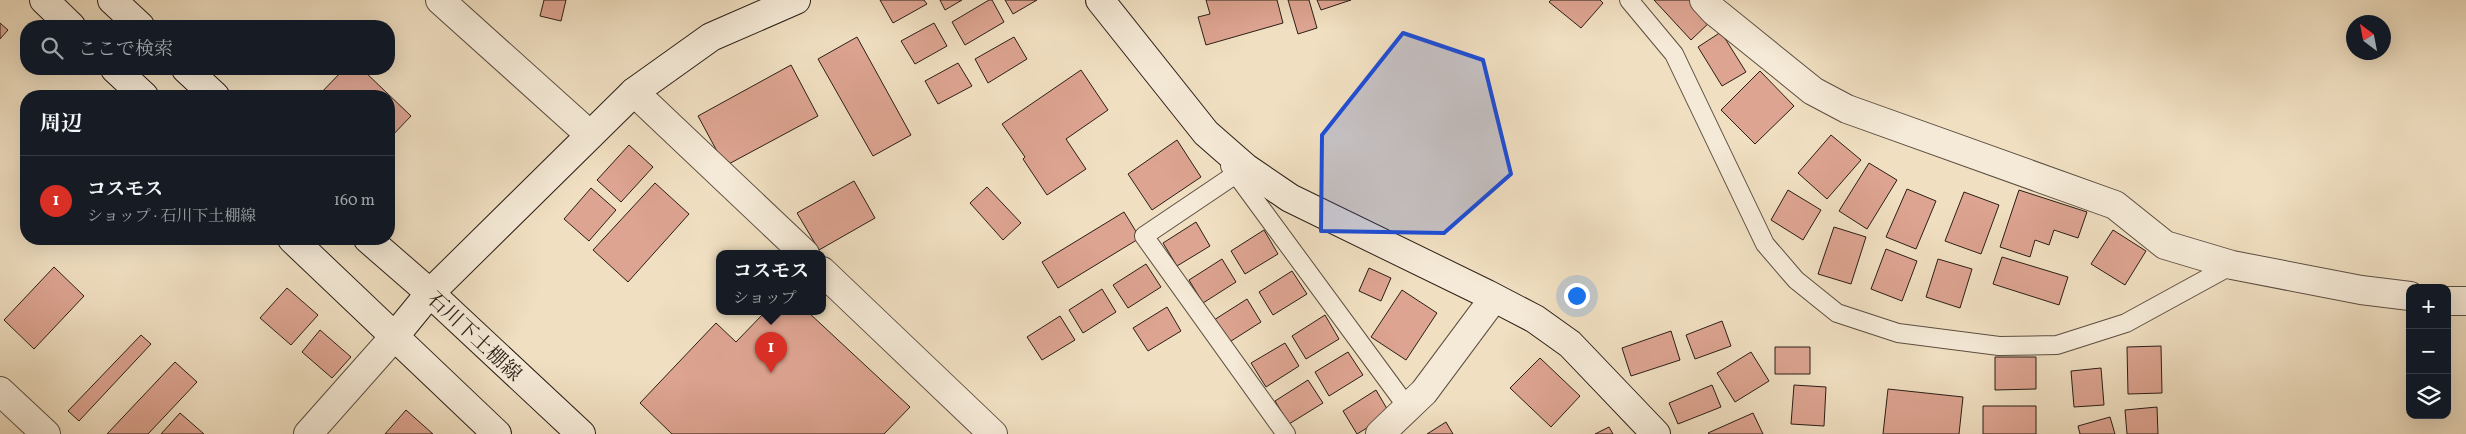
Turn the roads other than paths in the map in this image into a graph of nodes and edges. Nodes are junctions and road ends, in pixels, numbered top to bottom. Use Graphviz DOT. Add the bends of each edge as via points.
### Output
graph roads {
  1 [pos="44,0"];
  2 [pos="112,0"];
  3 [pos="440,0"];
  4 [pos="796,0"];
  5 [pos="1100,0"];
  6 [pos="1629,0"];
  7 [pos="1704,0"];
  8 [pos="65,20"];
  9 [pos="134,20"];
  10 [pos="121,75"];
  11 [pos="192,75"];
  12 [pos="138,90"];
  13 [pos="209,90"];
  14 [pos="634,92"];
  15 [pos="1206,133"];
  16 [pos="590,135"];
  17 [pos="1236,174"];
  18 [pos="298,245"];
  19 [pos="375,245"];
  20 [pos="801,250"];
  21 [pos="2232,265"];
  22 [pos="826,275"];
  23 [pos="430,294"];
  24 [pos="2406,296"];
  25 [pos="1494,298"];
  26 [pos="2451,301"];
  27 [pos="2466,301"];
  28 [pos="394,337"];
  29 [pos="0,391"];
  30 [pos="1408,408"];
  31 [pos="46,434"];
  32 [pos="308,434"];
  33 [pos="497,434"];
  34 [pos="581,434"];
  35 [pos="993,434"];
  36 [pos="1286,434"];
  37 [pos="1380,434"];
  38 [pos="1656,434"];
  1 -- 8 [label="street"];
  2 -- 9 [label="street"];
  3 -- 16 [label="street"];
  4 -- 14 [label="street" via="711,37"];
  5 -- 15 [label="street"];
  6 -- 21 [label="lane" via="1674,54 1765,244 1796,280 1836,313 1898,333 1999,346 2057,346 2126,323"];
  7 -- 21 [label="street" via="1813,91 1847,109 2115,205 2165,245"];
  10 -- 12 [label="street"];
  11 -- 13 [label="street"];
  14 -- 16 [label="street"];
  14 -- 20 [label="street"];
  15 -- 17 [label="lane"];
  15 -- 25 [label="street" via="1246,168 1290,198"];
  16 -- 23 [label="street"];
  17 -- 30 [label="lane"];
  17 -- 36 [label="lane" via="1144,236"];
  18 -- 28 [label="street"];
  19 -- 23 [label="street, 石川下土棚線"];
  21 -- 24 [label="street"];
  22 -- 35 [label="street"];
  23 -- 28 [label="street"];
  23 -- 34 [label="street, 石川下土棚線"];
  25 -- 30 [label="street" via="1424,392"];
  25 -- 38 [label="street" via="1535,319 1570,344"];
  26 -- 27 [label="street"];
  28 -- 32 [label="street"];
  28 -- 33 [label="street"];
  29 -- 31 [label="street"];
  30 -- 37 [label="street"];
}
